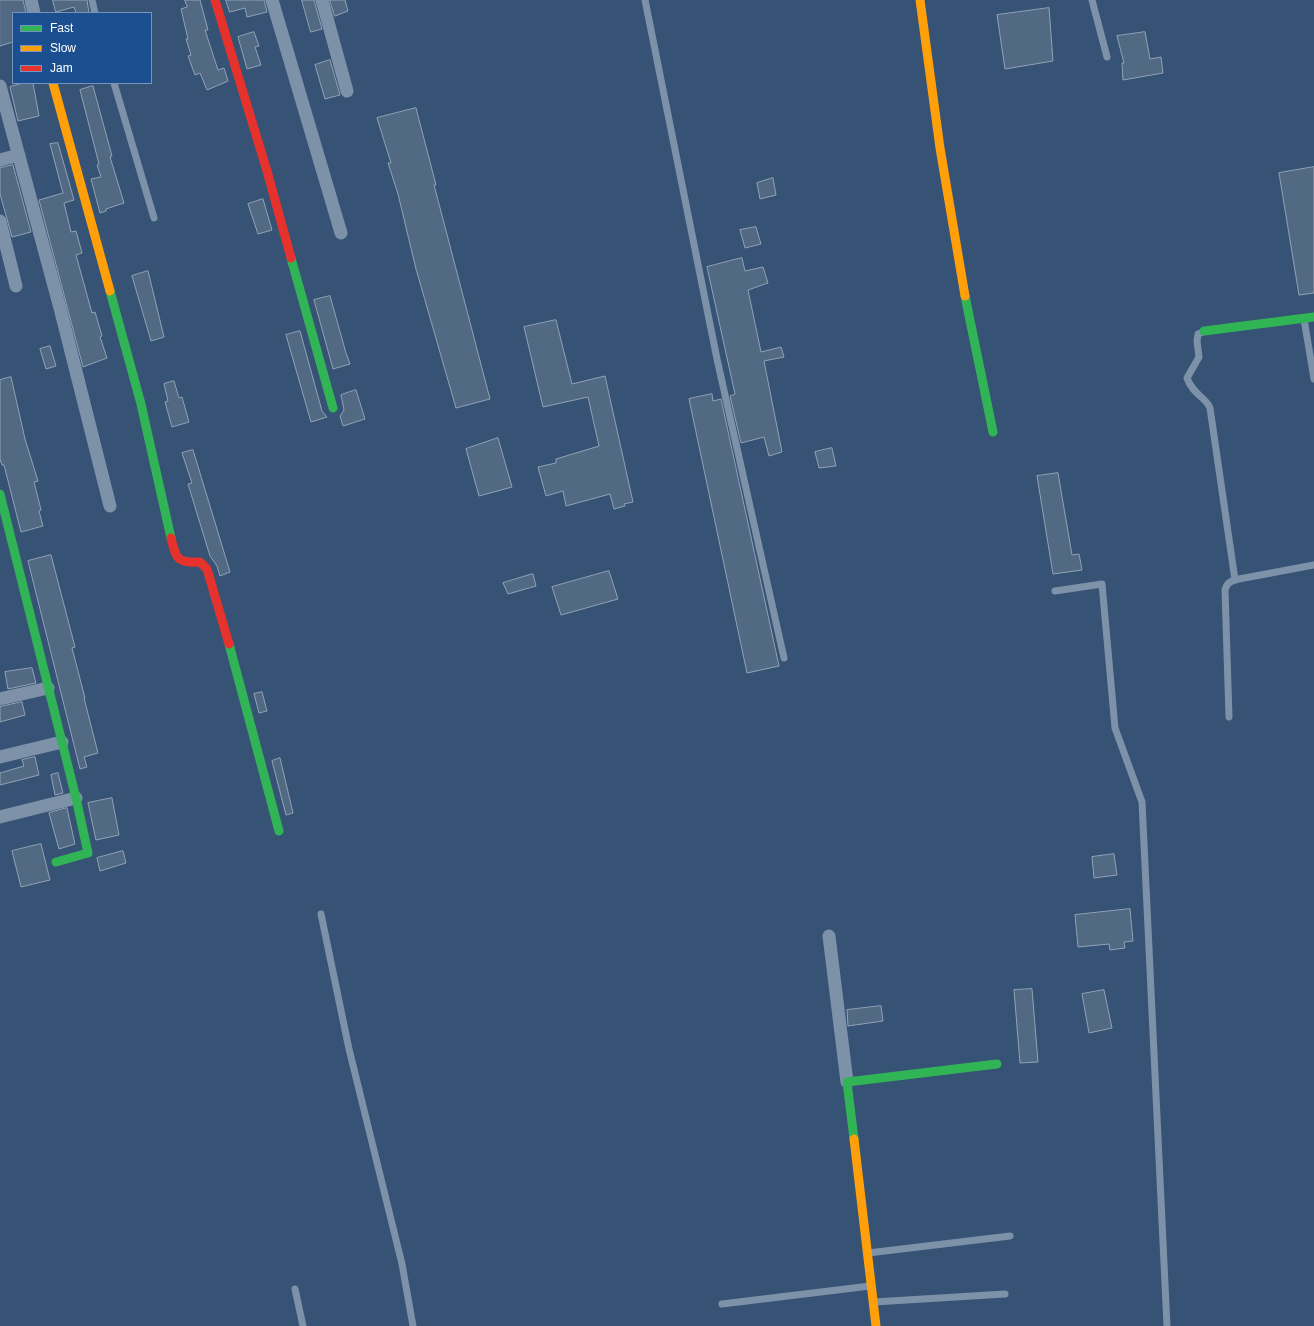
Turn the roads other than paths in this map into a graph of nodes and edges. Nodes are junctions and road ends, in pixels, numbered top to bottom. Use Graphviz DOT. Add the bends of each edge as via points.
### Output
graph roads {
  1 [pos="31,0"];
  2 [pos="92,0"];
  3 [pos="215,0"];
  4 [pos="272,0"];
  5 [pos="322,0"];
  6 [pos="645,0"];
  7 [pos="920,0"];
  8 [pos="1092,0"];
  9 [pos="34,12"];
  10 [pos="95,12"];
  11 [pos="1107,56"];
  12 [pos="53,84"];
  13 [pos="114,84"];
  14 [pos="0,86"];
  15 [pos="347,91"];
  16 [pos="19,155"];
  17 [pos="0,160"];
  18 [pos="154,218"];
  19 [pos="0,221"];
  20 [pos="342,233"];
  21 [pos="16,286"];
  22 [pos="1314,317"];
  23 [pos="1304,318"];
  24 [pos="1204,331"];
  25 [pos="1314,379"];
  26 [pos="333,408"];
  27 [pos="993,432"];
  28 [pos="0,494"];
  29 [pos="110,506"];
  30 [pos="6,542"];
  31 [pos="1314,566"];
  32 [pos="1235,580"];
  33 [pos="1055,591"];
  34 [pos="784,658"];
  35 [pos="48,688"];
  36 [pos="0,699"];
  37 [pos="1230,717"];
  38 [pos="62,742"];
  39 [pos="0,757"];
  40 [pos="76,798"];
  41 [pos="0,817"];
  42 [pos="279,831"];
  43 [pos="56,862"];
  44 [pos="321,914"];
  45 [pos="829,936"];
  46 [pos="997,1064"];
  47 [pos="847,1082"];
  48 [pos="1010,1236"];
  49 [pos="868,1253"];
  50 [pos="871,1286"];
  51 [pos="295,1290"];
  52 [pos="1005,1294"];
  53 [pos="873,1302"];
  54 [pos="722,1304"];
  55 [pos="303,1326"];
  56 [pos="413,1326"];
  57 [pos="876,1326"];
  58 [pos="1167,1326"];
  1 -- 9 [label="street"];
  2 -- 10 [label="lane"];
  3 -- 26 [label="street" via="267,170"];
  4 -- 20 [label="street"];
  5 -- 15 [label="street"];
  6 -- 34 [label="lane" via="717,359"];
  7 -- 27 [label="street" via="940,148 963,288"];
  8 -- 11 [label="lane"];
  12 -- 42 [label="street" via="141,404 175,553 183,562 200,562 207,569"];
  13 -- 18 [label="lane"];
  14 -- 16 [label="street"];
  16 -- 17 [label="street"];
  16 -- 29 [label="street"];
  19 -- 21 [label="street"];
  22 -- 23 [label="street"];
  23 -- 24 [label="street"];
  23 -- 25 [label="lane"];
  24 -- 32 [label="lane" via="1198,334 1199,357 1187,378 1194,392 1208,403 1210,408"];
  28 -- 30 [label="street"];
  30 -- 35 [label="street"];
  31 -- 32 [label="lane"];
  32 -- 37 [label="lane" via="1226,584 1224,590"];
  33 -- 58 [label="lane" via="1102,584 1115,728 1142,802"];
  35 -- 36 [label="street"];
  35 -- 38 [label="street"];
  38 -- 39 [label="street"];
  38 -- 40 [label="street"];
  40 -- 41 [label="street"];
  40 -- 43 [label="street" via="88,853"];
  44 -- 56 [label="lane" via="349,1049 402,1264"];
  45 -- 47 [label="street"];
  46 -- 47 [label="street"];
  47 -- 49 [label="street"];
  48 -- 49 [label="lane"];
  49 -- 50 [label="street"];
  50 -- 53 [label="street"];
  50 -- 54 [label="lane"];
  51 -- 55 [label="lane"];
  52 -- 53 [label="lane"];
  53 -- 57 [label="street"];
}
